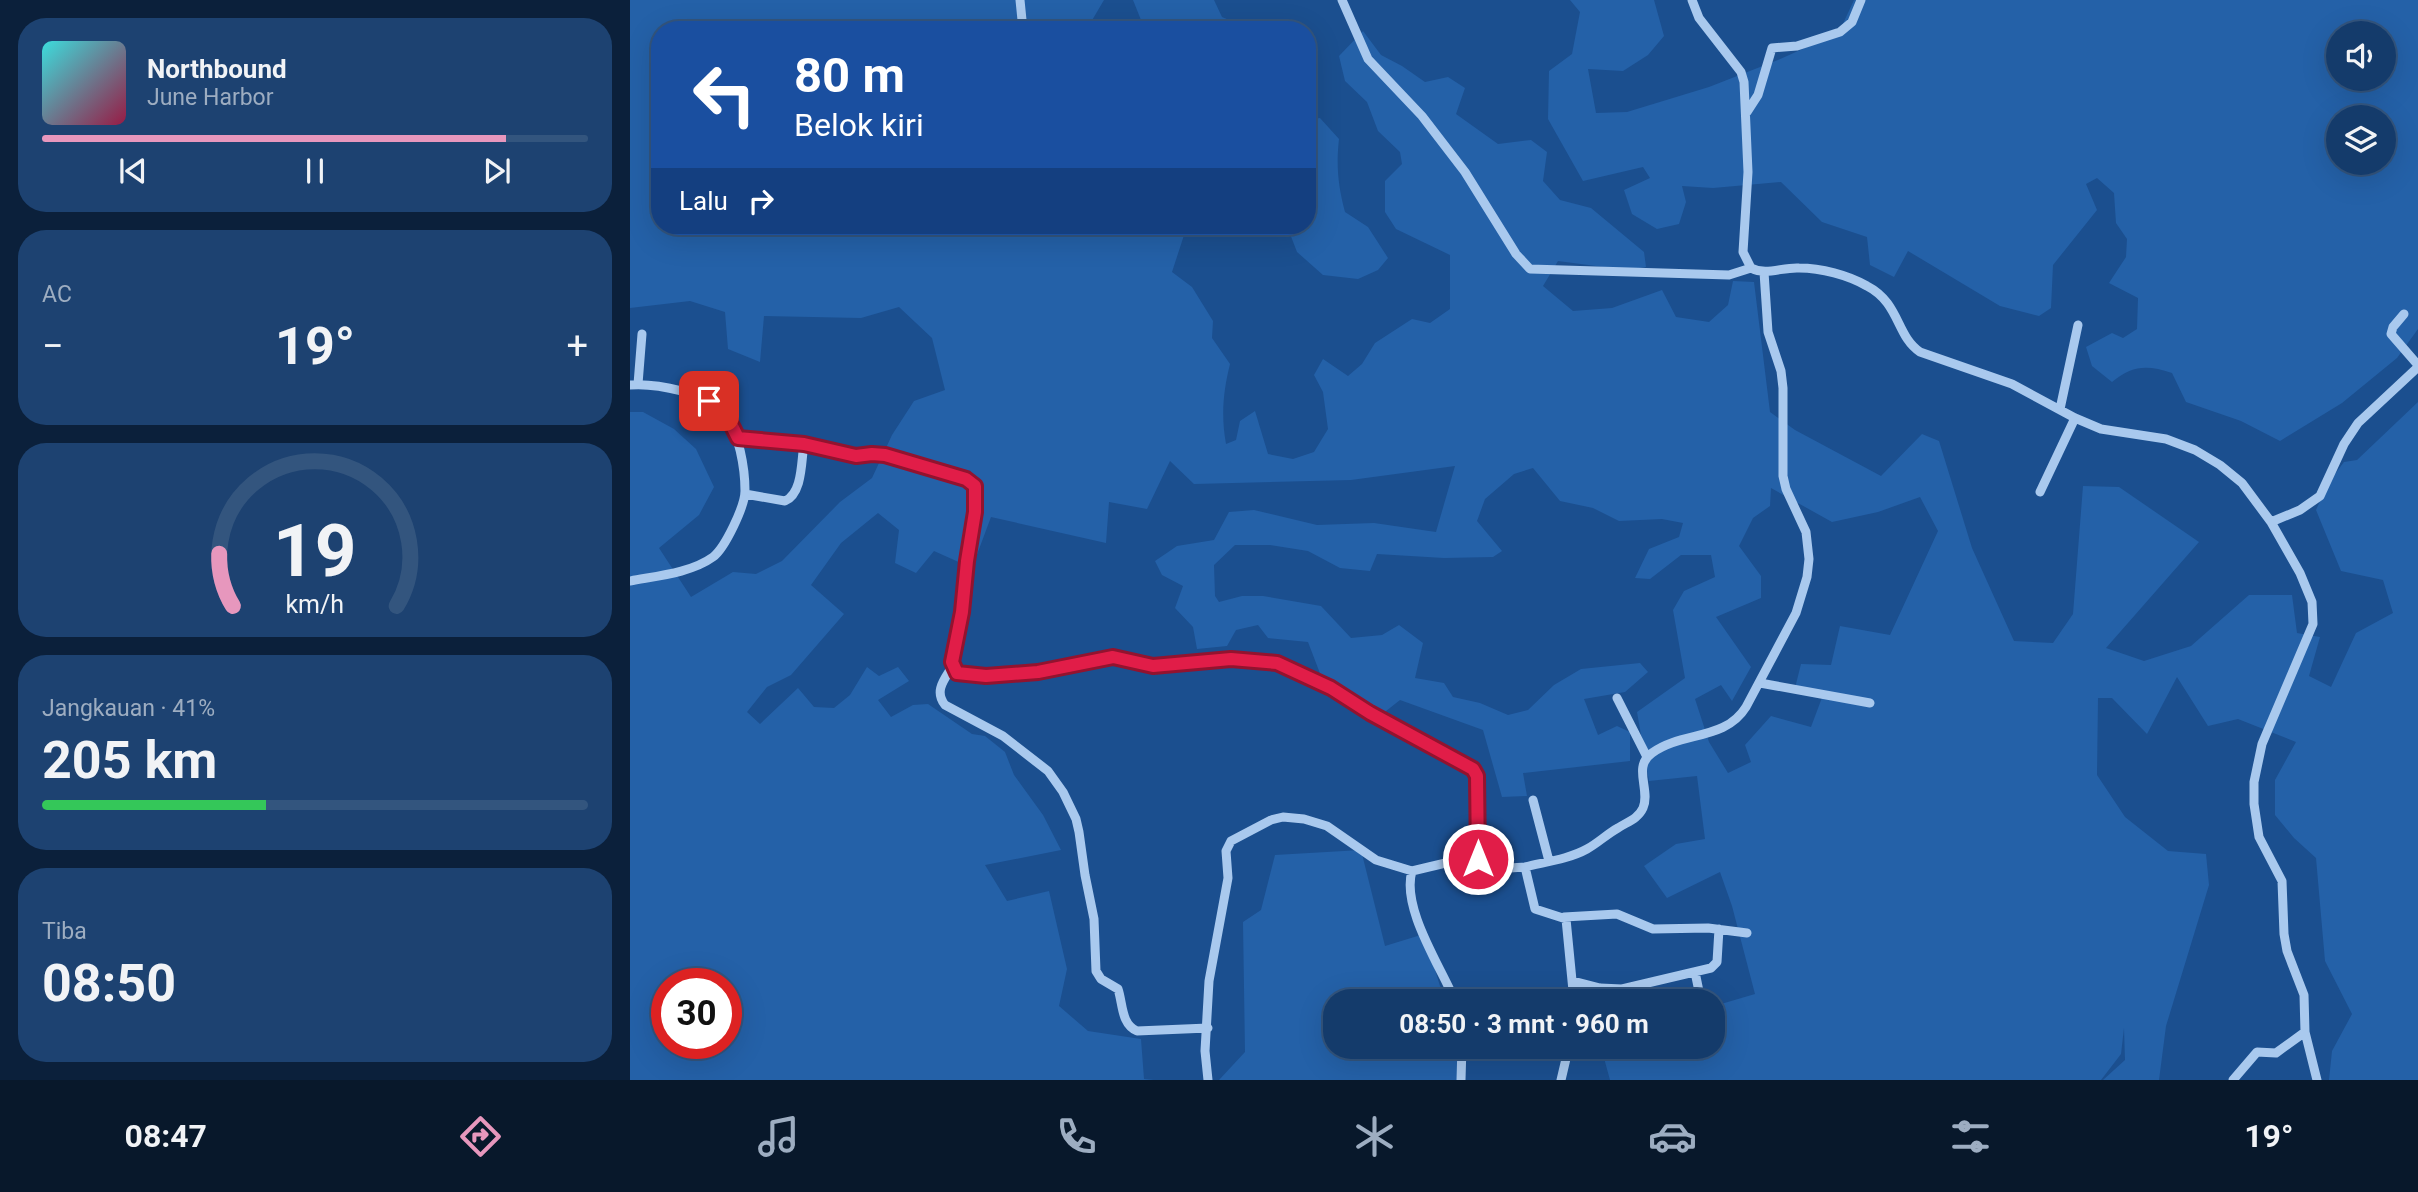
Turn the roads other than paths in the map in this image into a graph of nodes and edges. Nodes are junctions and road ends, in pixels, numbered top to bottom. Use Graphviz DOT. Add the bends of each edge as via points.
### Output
graph roads {
  1 [pos="1020,0"];
  2 [pos="1342,0"];
  3 [pos="1692,0"];
  4 [pos="1861,0"];
  5 [pos="1022,21"];
  6 [pos="1747,112"];
  7 [pos="1751,268"];
  8 [pos="1764,271"];
  9 [pos="2404,314"];
  10 [pos="2078,326"];
  11 [pos="642,334"];
  12 [pos="2418,366"];
  13 [pos="634,384"];
  14 [pos="2060,409"];
  15 [pos="2076,418"];
  16 [pos="738,438"];
  17 [pos="804,444"];
  18 [pos="2040,492"];
  19 [pos="746,494"];
  20 [pos="2271,522"];
  21 [pos="630,581"];
  22 [pos="952,667"];
  23 [pos="1759,683"];
  24 [pos="1617,698"];
  25 [pos="1870,703"];
  26 [pos="1647,757"];
  27 [pos="1533,800"];
  28 [pos="1478,859"];
  29 [pos="1549,861"];
  30 [pos="1525,867"];
  31 [pos="1412,871"];
  32 [pos="1564,918"];
  33 [pos="1719,929"];
  34 [pos="1747,933"];
  35 [pos="1695,972"];
  36 [pos="1573,981"];
  37 [pos="1449,989"];
  38 [pos="1573,989"];
  39 [pos="1699,989"];
  40 [pos="1208,1028"];
  41 [pos="2305,1032"];
  42 [pos="1462,1059"];
  43 [pos="1566,1059"];
  44 [pos="1208,1080"];
  45 [pos="1461,1080"];
  46 [pos="1561,1080"];
  47 [pos="2233,1080"];
  48 [pos="2316,1080"];
  1 -- 5 [label="street"];
  2 -- 7 [label="street" via="1368,59 1422,116 1530,269 1729,275"];
  3 -- 6 [label="street" via="1699,18 1743,77"];
  4 -- 6 [label="street" via="1852,22 1840,32 1797,46 1772,48 1758,95"];
  6 -- 7 [label="street" via="1743,252"];
  7 -- 8 [label="street"];
  8 -- 14 [label="street" via="1810,268 1852,279 1887,300 1909,342 1920,352 2012,384"];
  8 -- 23 [label="street" via="1768,332 1783,388 1783,476 1806,532 1809,559 1796,613"];
  9 -- 12 [label="street" via="2391,334"];
  10 -- 14 [label="street"];
  11 -- 13 [label="street"];
  12 -- 20 [label="street" via="2358,423 2320,496"];
  13 -- 16 [label="street" via="709,401 725,412"];
  14 -- 15 [label="street"];
  15 -- 18 [label="street"];
  15 -- 20 [label="street" via="2101,429 2166,439 2195,450 2236,478"];
  16 -- 17 [label="street"];
  16 -- 19 [label="street"];
  17 -- 19 [label="street" via="798,483 790,499"];
  17 -- 22 [label="street" via="856,456 896,457 975,486"];
  19 -- 21 [label="street" via="727,540 713,557"];
  20 -- 41 [label="street" via="2300,573 2314,612 2262,744 2254,782 2259,837 2283,881 2284,934 2304,995"];
  22 -- 28 [label="street" via="961,674 986,676 1038,672 1113,657 1153,666 1231,659 1277,663 1331,688 1473,769 1477,776"];
  22 -- 40 [label="street" via="939,691 945,705 1003,736 1034,760 1055,780 1069,804 1079,831 1094,919 1096,971 1118,989 1126,1022 1137,1031"];
  23 -- 25 [label="street"];
  23 -- 26 [label="street" via="1741,715 1729,726"];
  24 -- 26 [label="street"];
  26 -- 29 [label="street" via="1642,765 1644,805 1638,816 1588,848"];
  27 -- 29 [label="street"];
  28 -- 30 [label="street" via="1490,867"];
  28 -- 31 [label="street"];
  29 -- 30 [label="street"];
  30 -- 32 [label="street" via="1535,909"];
  31 -- 37 [label="street" via="1409,886 1424,940"];
  31 -- 40 [label="street" via="1376,860 1338,832 1304,819 1271,820 1231,841 1209,981"];
  32 -- 33 [label="street" via="1616,914 1653,929"];
  32 -- 36 [label="street"];
  33 -- 34 [label="street"];
  33 -- 35 [label="street" via="1717,962"];
  35 -- 36 [label="street" via="1622,989"];
  35 -- 39 [label="street"];
  36 -- 38 [label="street"];
  40 -- 44 [label="street"];
  41 -- 47 [label="street" via="2276,1053 2257,1052"];
  41 -- 48 [label="street"];
  42 -- 45 [label="street"];
  43 -- 46 [label="street"];
}
